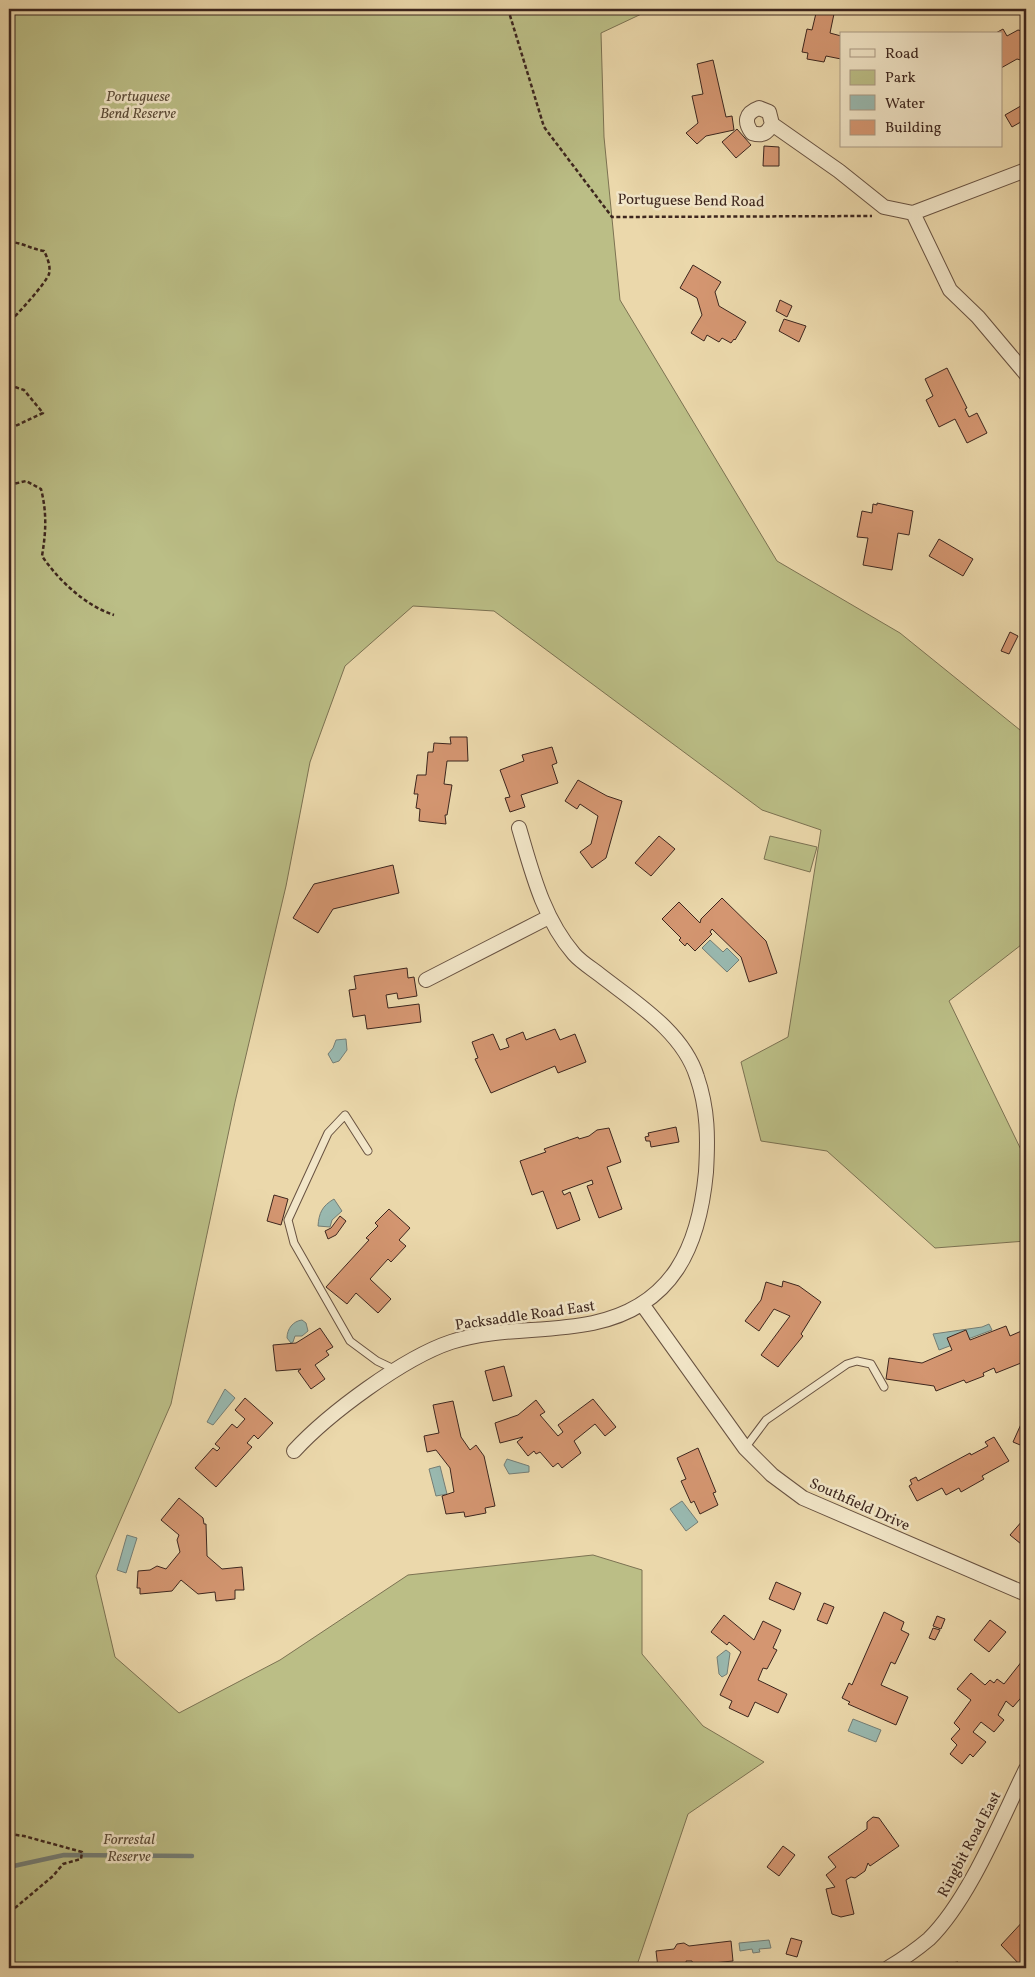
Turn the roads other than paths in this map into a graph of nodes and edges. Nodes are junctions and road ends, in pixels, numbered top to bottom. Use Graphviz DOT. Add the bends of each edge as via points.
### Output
graph roads {
  1 [pos="772,124"];
  2 [pos="1026,170"];
  3 [pos="913,213"];
  4 [pos="1026,374"];
  5 [pos="519,828"];
  6 [pos="549,917"];
  7 [pos="426,980"];
  8 [pos="368,1150"];
  9 [pos="642,1304"];
  10 [pos="396,1370"];
  11 [pos="884,1387"];
  12 [pos="745,1448"];
  13 [pos="294,1451"];
  14 [pos="1026,1594"];
  15 [pos="1026,1769"];
  16 [pos="888,1968"];
  1 -- 3 [label="street" via="840,171 884,207"];
  2 -- 3 [label="street"];
  3 -- 4 [label="street" via="950,290 978,317"];
  5 -- 6 [label="street, Packsaddle Road East"];
  6 -- 7 [label="street"];
  6 -- 9 [label="street, Packsaddle Road East" via="576,956 673,1036 693,1064 705,1103 708,1126 706,1164 697,1228 684,1262 664,1286"];
  8 -- 10 [label="lane" via="345,1115 328,1133 288,1220 294,1243 350,1341"];
  9 -- 10 [label="street, Packsaddle Road East" via="593,1323 468,1337 447,1343"];
  9 -- 12 [label="street, Southfield Drive"];
  10 -- 13 [label="street, Packsaddle Road East" via="313,1431"];
  11 -- 12 [label="lane" via="871,1364 857,1361 847,1364 766,1420"];
  12 -- 14 [label="street, Southfield Drive" via="772,1475 803,1498"];
  15 -- 16 [label="street, Ringbit Road East" via="952,1910 930,1938"];
}
